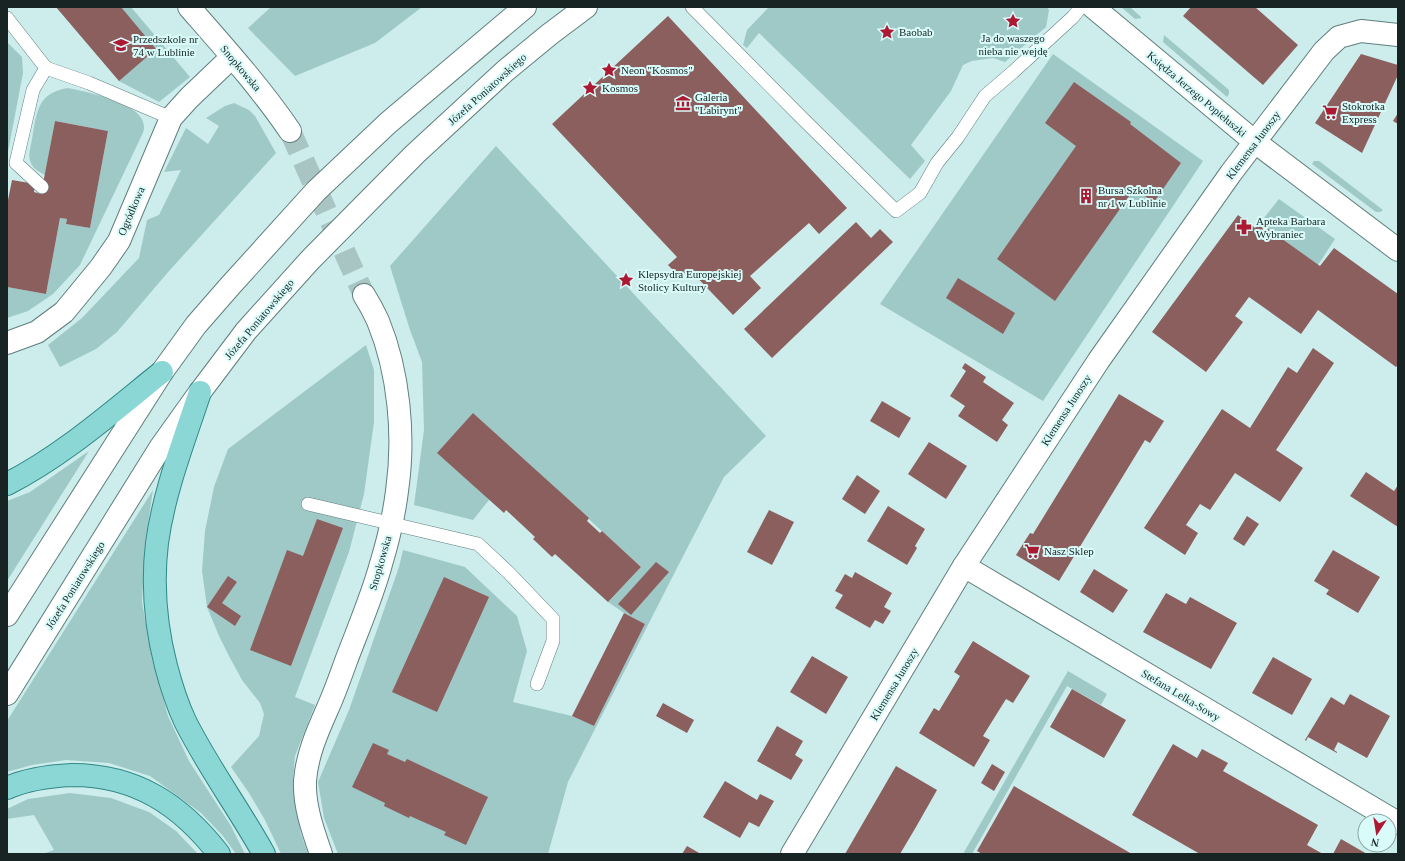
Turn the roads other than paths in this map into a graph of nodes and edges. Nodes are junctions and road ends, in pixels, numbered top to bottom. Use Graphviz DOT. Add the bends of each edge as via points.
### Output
graph roads {
  1 [pos="189,7"];
  2 [pos="526,7"];
  3 [pos="586,7"];
  4 [pos="692,7"];
  5 [pos="1081,7"];
  6 [pos="1093,7"];
  7 [pos="7,18"];
  8 [pos="1398,35"];
  9 [pos="232,57"];
  10 [pos="46,68"];
  11 [pos="171,118"];
  12 [pos="290,131"];
  13 [pos="1255,142"];
  14 [pos="42,187"];
  15 [pos="1398,250"];
  16 [pos="364,295"];
  17 [pos="7,343"];
  18 [pos="162,372"];
  19 [pos="200,392"];
  20 [pos="7,484"];
  21 [pos="308,504"];
  22 [pos="390,523"];
  23 [pos="964,566"];
  24 [pos="7,615"];
  25 [pos="536,684"];
  26 [pos="7,694"];
  27 [pos="7,788"];
  28 [pos="1398,823"];
  29 [pos="219,854"];
  30 [pos="264,854"];
  31 [pos="321,854"];
  32 [pos="792,854"];
  1 -- 9 [label="street, Snopkowska"];
  2 -- 18 [label="street" via="394,118 316,191 196,325"];
  3 -- 19 [label="street, Józefa Poniatowskiego" via="505,72 416,154 311,259 246,331"];
  4 -- 5 [label="lane" via="896,210 920,193 937,163 985,96"];
  6 -- 13 [label="street, Księdza Jerzego Popiełuszki"];
  7 -- 10 [label="lane"];
  8 -- 13 [label="street, Klemensa Junoszy" via="1361,31 1339,36 1324,51"];
  9 -- 11 [label="street, Ogródkowa"];
  9 -- 12 [label="street, Snopkowska"];
  10 -- 11 [label="lane" via="90,83"];
  10 -- 14 [label="lane" via="33,90 16,163"];
  11 -- 17 [label="street, Ogródkowa" via="119,241 101,266 64,312 37,332"];
  13 -- 15 [label="street, Księdza Jerzego Popiełuszki"];
  13 -- 23 [label="street, Klemensa Junoszy" via="1121,326"];
  16 -- 22 [label="street, Snopkowska" via="378,320 385,340 397,393 400,454 397,491"];
  18 -- 20 [label="main road" via="51,458"];
  18 -- 24 [label="street"];
  19 -- 26 [label="street, Józefa Poniatowskiego" via="160,448"];
  19 -- 30 [label="main road" via="172,476 157,543 155,578 159,637 184,719"];
  21 -- 22 [label="lane"];
  22 -- 25 [label="lane" via="478,544 509,572 553,619 553,641"];
  22 -- 31 [label="street, Snopkowska" via="381,565 309,757 305,780 306,801 311,827"];
  23 -- 28 [label="street, Stefana Lelka-Sowy"];
  23 -- 32 [label="street, Klemensa Junoszy"];
  27 -- 29 [label="main road" via="35,779 83,775 128,783 156,796 184,816"];
}
